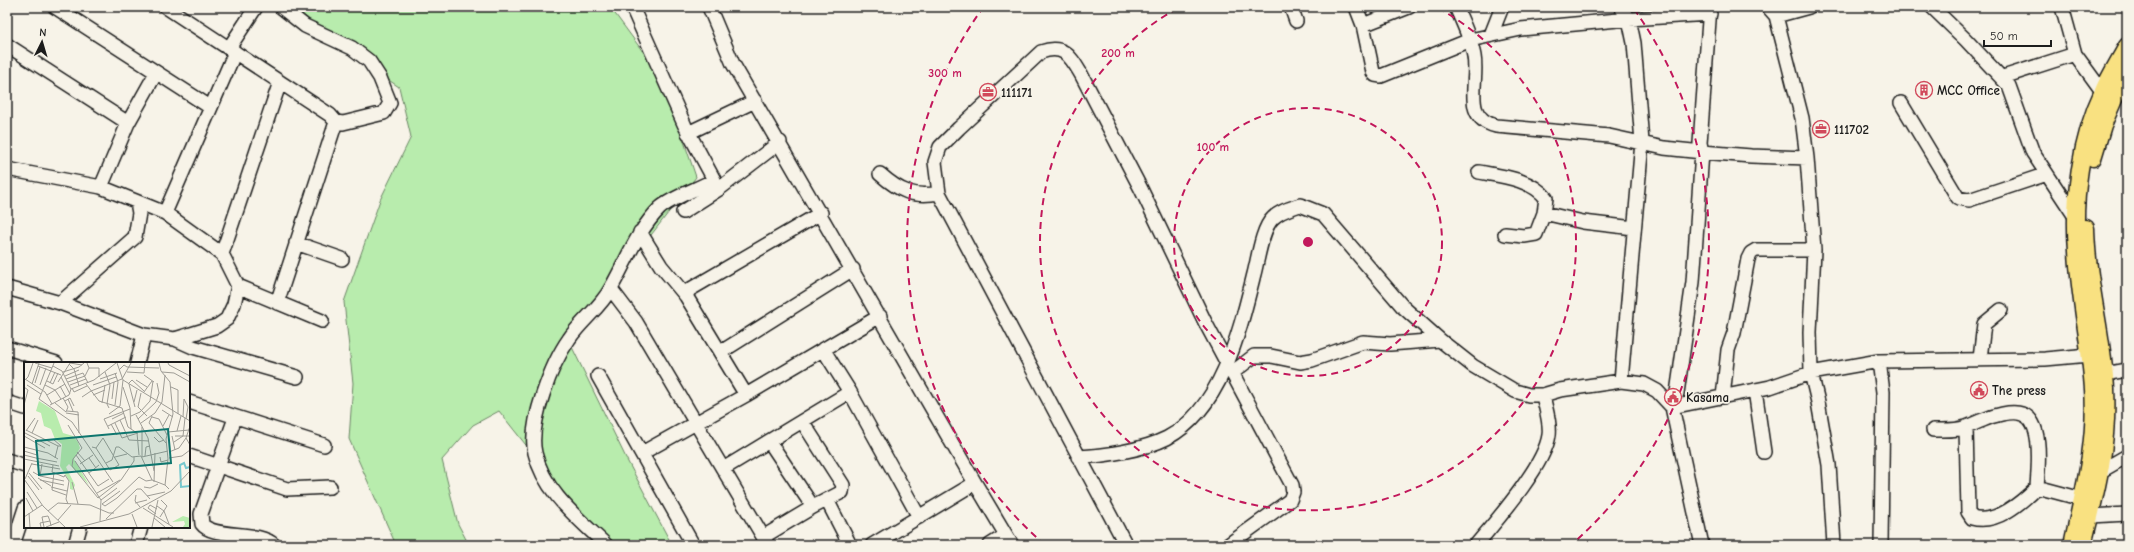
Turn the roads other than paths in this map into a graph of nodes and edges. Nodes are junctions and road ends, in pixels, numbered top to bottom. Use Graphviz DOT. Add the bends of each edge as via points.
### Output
graph roads {
  1 [pos="56,7"];
  2 [pos="166,7"];
  3 [pos="256,7"];
  4 [pos="281,7"];
  5 [pos="632,7"];
  6 [pos="709,7"];
  7 [pos="1291,7"];
  8 [pos="1356,7"];
  9 [pos="1409,7"];
  10 [pos="1456,7"];
  11 [pos="1502,7"];
  12 [pos="1621,7"];
  13 [pos="1809,7"];
  14 [pos="1932,7"];
  15 [pos="2062,7"];
  16 [pos="1710,10"];
  17 [pos="1772,11"];
  18 [pos="1629,19"];
  19 [pos="1296,21"];
  20 [pos="1363,26"];
  21 [pos="1491,35"];
  22 [pos="1470,40"];
  23 [pos="7,45"];
  24 [pos="2127,46"];
  25 [pos="232,50"];
  26 [pos="2075,54"];
  27 [pos="2127,68"];
  28 [pos="156,73"];
  29 [pos="2003,77"];
  30 [pos="280,82"];
  31 [pos="2102,91"];
  32 [pos="755,101"];
  33 [pos="1901,103"];
  34 [pos="210,107"];
  35 [pos="336,122"];
  36 [pos="128,123"];
  37 [pos="688,132"];
  38 [pos="780,142"];
  39 [pos="1642,142"];
  40 [pos="1702,152"];
  41 [pos="1807,158"];
  42 [pos="7,170"];
  43 [pos="1478,172"];
  44 [pos="880,174"];
  45 [pos="2047,174"];
  46 [pos="716,184"];
  47 [pos="101,187"];
  48 [pos="939,193"];
  49 [pos="137,202"];
  50 [pos="683,212"];
  51 [pos="165,213"];
  52 [pos="821,213"];
  53 [pos="1544,213"];
  54 [pos="2076,218"];
  55 [pos="1634,228"];
  56 [pos="640,232"];
  57 [pos="1505,234"];
  58 [pos="296,243"];
  59 [pos="1814,250"];
  60 [pos="222,254"];
  61 [pos="342,259"];
  62 [pos="853,269"];
  63 [pos="238,286"];
  64 [pos="7,288"];
  65 [pos="611,290"];
  66 [pos="686,296"];
  67 [pos="60,303"];
  68 [pos="277,303"];
  69 [pos="2001,310"];
  70 [pos="880,316"];
  71 [pos="322,321"];
  72 [pos="144,335"];
  73 [pos="175,339"];
  74 [pos="1440,340"];
  75 [pos="7,348"];
  76 [pos="823,349"];
  77 [pos="721,352"];
  78 [pos="2090,355"];
  79 [pos="1980,359"];
  80 [pos="1879,361"];
  81 [pos="53,362"];
  82 [pos="137,362"];
  83 [pos="1230,368"];
  84 [pos="2127,370"];
  85 [pos="1811,373"];
  86 [pos="2104,374"];
  87 [pos="297,376"];
  88 [pos="598,376"];
  89 [pos="1621,381"];
  90 [pos="1755,390"];
  91 [pos="850,392"];
  92 [pos="746,395"];
  93 [pos="1543,395"];
  94 [pos="1723,397"];
  95 [pos="7,402"];
  96 [pos="190,402"];
  97 [pos="1672,407"];
  98 [pos="24,408"];
  99 [pos="235,418"];
  100 [pos="802,421"];
  101 [pos="696,422"];
  102 [pos="1966,428"];
  103 [pos="1933,430"];
  104 [pos="769,441"];
  105 [pos="324,444"];
  106 [pos="1764,452"];
  107 [pos="642,453"];
  108 [pos="190,456"];
  109 [pos="2127,456"];
  110 [pos="1078,457"];
  111 [pos="7,460"];
  112 [pos="24,466"];
  113 [pos="218,466"];
  114 [pos="723,469"];
  115 [pos="2101,471"];
  116 [pos="975,483"];
  117 [pos="330,487"];
  118 [pos="2037,487"];
  119 [pos="2082,499"];
  120 [pos="827,500"];
  121 [pos="813,507"];
  122 [pos="24,510"];
  123 [pos="2127,514"];
  124 [pos="2090,516"];
  125 [pos="918,517"];
  126 [pos="80,528"];
  127 [pos="141,528"];
  128 [pos="12,537"];
  129 [pos="230,540"];
  130 [pos="1009,540"];
  131 [pos="765,541"];
  132 [pos="75,545"];
  133 [pos="136,545"];
  134 [pos="274,545"];
  135 [pos="606,545"];
  136 [pos="693,545"];
  137 [pos="850,545"];
  138 [pos="872,545"];
  139 [pos="990,545"];
  140 [pos="1126,545"];
  141 [pos="1228,545"];
  142 [pos="1476,545"];
  143 [pos="1702,545"];
  144 [pos="1834,545"];
  145 [pos="1881,545"];
  146 [pos="2072,545"];
  147 [pos="2083,545"];
  1 -- 28 [label="street"];
  2 -- 25 [label="street"];
  3 -- 25 [label="street"];
  4 -- 35 [label="street" via="305,26 352,48 369,61 380,78 390,104 384,113 343,124"];
  5 -- 37 [label="street"];
  6 -- 32 [label="street" via="733,64"];
  7 -- 19 [label="street"];
  8 -- 20 [label="street"];
  9 -- 20 [label="street"];
  10 -- 22 [label="street"];
  11 -- 21 [label="street"];
  12 -- 18 [label="street"];
  13 -- 17 [label="street"];
  14 -- 29 [label="street"];
  15 -- 26 [label="street"];
  16 -- 18 [label="street"];
  16 -- 40 [label="street" via="1700,143"];
  17 -- 41 [label="street" via="1802,118"];
  18 -- 21 [label="street" via="1521,29"];
  18 -- 39 [label="street" via="1637,73"];
  20 -- 22 [label="street" via="1375,76 1381,76"];
  21 -- 22 [label="street"];
  22 -- 39 [label="street" via="1475,71 1473,105 1477,116 1485,123"];
  23 -- 36 [label="street"];
  24 -- 31 [label="main road"];
  25 -- 30 [label="street"];
  25 -- 34 [label="street"];
  26 -- 29 [label="street"];
  26 -- 31 [label="street"];
  27 -- 86 [label="main road" via="2103,125 2092,161 2087,200 2089,269"];
  28 -- 34 [label="street"];
  28 -- 36 [label="street"];
  29 -- 45 [label="street" via="2009,86 2032,153"];
  30 -- 35 [label="street" via="330,115"];
  30 -- 60 [label="street"];
  31 -- 54 [label="main road" via="2082,160"];
  32 -- 37 [label="street"];
  32 -- 38 [label="street"];
  33 -- 45 [label="street" via="1958,198 1969,200"];
  34 -- 51 [label="street"];
  35 -- 58 [label="street"];
  36 -- 47 [label="street"];
  37 -- 46 [label="street"];
  38 -- 46 [label="street"];
  38 -- 52 [label="street"];
  39 -- 40 [label="street" via="1664,148"];
  39 -- 55 [label="street"];
  40 -- 41 [label="street"];
  40 -- 97 [label="street" via="1693,282 1677,393"];
  41 -- 59 [label="street"];
  42 -- 47 [label="street"];
  43 -- 53 [label="street" via="1510,178 1540,190 1546,198"];
  44 -- 48 [label="street" via="903,191 923,196"];
  45 -- 54 [label="street"];
  46 -- 50 [label="street"];
  46 -- 56 [label="street" via="661,208"];
  47 -- 49 [label="street"];
  48 -- 83 [label="street" via="935,162 940,148 1041,52 1061,50 1070,57 1081,74"];
  48 -- 110 [label="street"];
  49 -- 51 [label="street"];
  49 -- 67 [label="street" via="139,213 135,237"];
  51 -- 60 [label="street"];
  52 -- 62 [label="street"];
  52 -- 66 [label="street" via="689,290"];
  53 -- 55 [label="street" via="1583,222"];
  53 -- 57 [label="street" via="1536,234"];
  54 -- 78 [label="main road" via="2077,252"];
  55 -- 89 [label="street"];
  56 -- 65 [label="street"];
  56 -- 66 [label="street" via="661,266"];
  58 -- 61 [label="street"];
  58 -- 68 [label="street"];
  59 -- 85 [label="street"];
  59 -- 94 [label="street" via="1756,250 1751,253 1728,350"];
  60 -- 63 [label="street"];
  62 -- 70 [label="street"];
  62 -- 77 [label="street"];
  63 -- 68 [label="street"];
  63 -- 73 [label="street" via="227,319 217,326"];
  64 -- 67 [label="street"];
  65 -- 101 [label="street" via="636,322"];
  65 -- 135 [label="street" via="569,338 558,358 540,406 533,440 539,467 549,487"];
  66 -- 77 [label="street"];
  67 -- 72 [label="street"];
  68 -- 71 [label="street"];
  69 -- 79 [label="street" via="1984,324"];
  70 -- 76 [label="street"];
  70 -- 116 [label="street"];
  72 -- 73 [label="street"];
  72 -- 82 [label="street"];
  73 -- 87 [label="street"];
  74 -- 83 [label="street" via="1390,344 1363,342 1300,362 1271,356 1254,356"];
  74 -- 83 [label="street" via="1402,307 1323,214 1300,205 1272,218 1264,235"];
  74 -- 93 [label="street" via="1473,366 1515,391"];
  75 -- 81 [label="street"];
  76 -- 91 [label="street"];
  76 -- 92 [label="street"];
  77 -- 92 [label="street"];
  78 -- 79 [label="street" via="2045,359"];
  78 -- 119 [label="main road" via="2094,416"];
  79 -- 80 [label="street"];
  80 -- 85 [label="street"];
  80 -- 145 [label="street" via="1883,392"];
  83 -- 110 [label="street" via="1189,421 1166,438 1102,456"];
  83 -- 141 [label="street" via="1292,485 1293,492 1290,500"];
  84 -- 86 [label="street"];
  85 -- 90 [label="street"];
  85 -- 144 [label="street" via="1829,465"];
  86 -- 115 [label="main road" via="2106,416"];
  88 -- 107 [label="street"];
  89 -- 93 [label="street"];
  89 -- 97 [label="street" via="1644,384 1657,391"];
  90 -- 94 [label="street"];
  90 -- 106 [label="street"];
  91 -- 100 [label="street"];
  91 -- 125 [label="street"];
  92 -- 101 [label="street"];
  93 -- 142 [label="street" via="1550,433 1546,448 1537,465"];
  94 -- 97 [label="street"];
  95 -- 98 [label="street"];
  96 -- 99 [label="street"];
  97 -- 143 [label="street"];
  99 -- 105 [label="street"];
  99 -- 113 [label="street"];
  100 -- 104 [label="street"];
  100 -- 120 [label="street" via="844,487 842,492"];
  101 -- 107 [label="street"];
  101 -- 114 [label="street"];
  102 -- 103 [label="street"];
  102 -- 118 [label="street" via="1983,420 2023,414 2029,419 2037,436"];
  102 -- 118 [label="street" via="1968,512 1972,518 1981,521 1990,519 2021,502"];
  104 -- 114 [label="street"];
  104 -- 121 [label="street"];
  107 -- 136 [label="street"];
  108 -- 113 [label="street"];
  109 -- 115 [label="street"];
  110 -- 140 [label="street"];
  111 -- 112 [label="street"];
  113 -- 117 [label="street" via="287,489"];
  113 -- 129 [label="street" via="201,520 207,529"];
  114 -- 131 [label="street"];
  115 -- 124 [label="main road"];
  116 -- 125 [label="street"];
  116 -- 130 [label="street"];
  118 -- 119 [label="street"];
  119 -- 146 [label="main road"];
  120 -- 121 [label="street"];
  120 -- 137 [label="street"];
  121 -- 131 [label="street"];
  122 -- 128 [label="street"];
  123 -- 124 [label="street"];
  124 -- 147 [label="main road"];
  125 -- 138 [label="street"];
  126 -- 132 [label="street"];
  127 -- 133 [label="street"];
  129 -- 134 [label="street" via="270,542"];
  130 -- 139 [label="street"];
}
